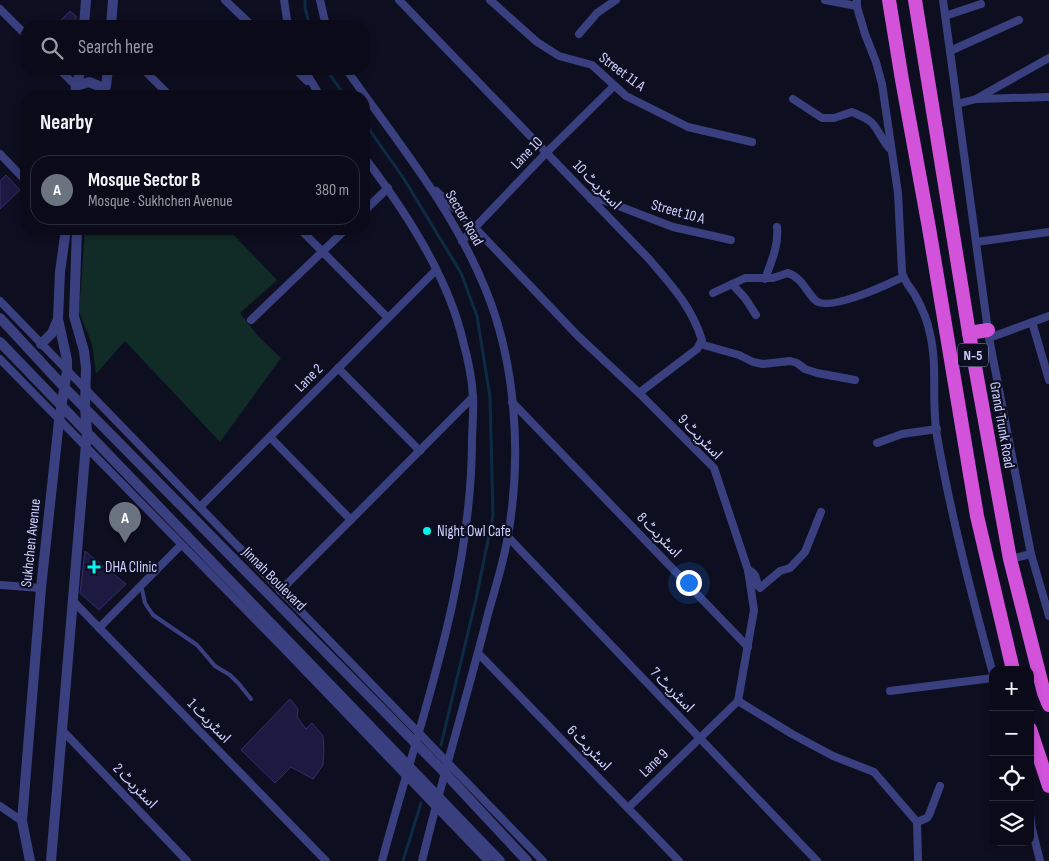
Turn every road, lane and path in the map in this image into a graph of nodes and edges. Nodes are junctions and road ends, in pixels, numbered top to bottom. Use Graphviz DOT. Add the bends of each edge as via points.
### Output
graph roads {
  1 [pos="86,0"];
  2 [pos="113,0"];
  3 [pos="226,0"];
  4 [pos="284,0"];
  5 [pos="320,0"];
  6 [pos="399,0"];
  7 [pos="490,0"];
  8 [pos="616,0"];
  9 [pos="825,0"];
  10 [pos="889,0"];
  11 [pos="915,0"];
  12 [pos="943,0"];
  13 [pos="857,3"];
  14 [pos="981,4"];
  15 [pos="0,9"];
  16 [pos="945,16"];
  17 [pos="84,20"];
  18 [pos="111,20"];
  19 [pos="246,20"];
  20 [pos="287,20"];
  21 [pos="325,20"];
  22 [pos="1019,20"];
  23 [pos="20,29"];
  24 [pos="579,34"];
  25 [pos="950,51"];
  26 [pos="1049,58"];
  27 [pos="64,75"];
  28 [pos="80,75"];
  29 [pos="107,75"];
  30 [pos="149,75"];
  31 [pos="301,75"];
  32 [pos="308,75"];
  33 [pos="350,75"];
  34 [pos="614,86"];
  35 [pos="75,90"];
  36 [pos="76,90"];
  37 [pos="77,90"];
  38 [pos="101,90"];
  39 [pos="105,90"];
  40 [pos="164,90"];
  41 [pos="315,90"];
  42 [pos="316,90"];
  43 [pos="361,90"];
  44 [pos="1049,97"];
  45 [pos="793,99"];
  46 [pos="976,99"];
  47 [pos="370,102"];
  48 [pos="957,104"];
  49 [pos="752,142"];
  50 [pos="890,150"];
  51 [pos="546,153"];
  52 [pos="0,154"];
  53 [pos="370,165"];
  54 [pos="20,175"];
  55 [pos="429,184"];
  56 [pos="388,188"];
  57 [pos="591,199"];
  58 [pos="370,205"];
  59 [pos="777,227"];
  60 [pos="475,228"];
  61 [pos="1049,232"];
  62 [pos="65,235"];
  63 [pos="77,235"];
  64 [pos="306,235"];
  65 [pos="339,235"];
  66 [pos="731,240"];
  67 [pos="462,241"];
  68 [pos="976,242"];
  69 [pos="322,251"];
  70 [pos="436,270"];
  71 [pos="903,277"];
  72 [pos="765,279"];
  73 [pos="732,284"];
  74 [pos="713,292"];
  75 [pos="0,301"];
  76 [pos="756,316"];
  77 [pos="1049,316"];
  78 [pos="0,318"];
  79 [pos="58,318"];
  80 [pos="388,318"];
  81 [pos="251,320"];
  82 [pos="1032,322"];
  83 [pos="969,333"];
  84 [pos="988,334"];
  85 [pos="0,342"];
  86 [pos="41,344"];
  87 [pos="700,344"];
  88 [pos="0,359"];
  89 [pos="338,368"];
  90 [pos="935,368"];
  91 [pos="952,370"];
  92 [pos="67,371"];
  93 [pos="855,380"];
  94 [pos="1049,380"];
  95 [pos="64,387"];
  96 [pos="86,390"];
  97 [pos="639,393"];
  98 [pos="473,397"];
  99 [pos="512,402"];
  100 [pos="62,406"];
  101 [pos="85,408"];
  102 [pos="59,421"];
  103 [pos="937,429"];
  104 [pos="87,432"];
  105 [pos="270,437"];
  106 [pos="877,444"];
  107 [pos="86,447"];
  108 [pos="420,451"];
  109 [pos="176,482"];
  110 [pos="166,490"];
  111 [pos="155,502"];
  112 [pos="201,506"];
  113 [pos="147,510"];
  114 [pos="821,512"];
  115 [pos="351,520"];
  116 [pos="508,537"];
  117 [pos="181,545"];
  118 [pos="1031,554"];
  119 [pos="1010,559"];
  120 [pos="748,570"];
  121 [pos="0,585"];
  122 [pos="140,586"];
  123 [pos="41,588"];
  124 [pos="280,591"];
  125 [pos="73,601"];
  126 [pos="1049,616"];
  127 [pos="99,628"];
  128 [pos="748,647"];
  129 [pos="478,653"];
  130 [pos="991,666"];
  131 [pos="1012,666"];
  132 [pos="989,679"];
  133 [pos="890,691"];
  134 [pos="251,699"];
  135 [pos="738,701"];
  136 [pos="1049,705"];
  137 [pos="62,730"];
  138 [pos="419,734"];
  139 [pos="700,739"];
  140 [pos="1034,741"];
  141 [pos="416,744"];
  142 [pos="410,766"];
  143 [pos="446,768"];
  144 [pos="406,778"];
  145 [pos="940,786"];
  146 [pos="1049,786"];
  147 [pos="438,796"];
  148 [pos="0,806"];
  149 [pos="435,806"];
  150 [pos="628,808"];
  151 [pos="22,821"];
  152 [pos="917,822"];
  153 [pos="1034,837"];
  154 [pos="30,861"];
  155 [pos="52,861"];
  156 [pos="187,861"];
  157 [pos="326,861"];
  158 [pos="382,861"];
  159 [pos="422,861"];
  160 [pos="488,861"];
  161 [pos="500,861"];
  162 [pos="527,861"];
  163 [pos="543,861"];
  164 [pos="679,861"];
  165 [pos="816,861"];
  166 [pos="918,861"];
  167 [pos="1040,861"];
  1 -- 17 [label="street"];
  2 -- 18 [label="street"];
  3 -- 19 [label="street"];
  4 -- 20 [label="street"];
  5 -- 21 [label="street"];
  6 -- 51 [label="street, اسٹریٹ 10"];
  7 -- 34 [label="street, Street 11 A" via="537,42 560,56 592,64"];
  8 -- 24 [label="street" via="597,13"];
  9 -- 13 [label="street"];
  10 -- 91 [label="highway, N-5"];
  11 -- 83 [label="highway, Grand Trunk Road / N-5"];
  12 -- 16 [label="street"];
  13 -- 50 [label="street" via="882,84"];
  14 -- 16 [label="street"];
  15 -- 23 [label="street"];
  16 -- 25 [label="street"];
  22 -- 25 [label="street"];
  25 -- 48 [label="street"];
  26 -- 46 [label="street"];
  27 -- 35 [label="street"];
  28 -- 36 [label="street"];
  29 -- 39 [label="street"];
  30 -- 40 [label="street"];
  31 -- 41 [label="street"];
  32 -- 42 [label="street"];
  33 -- 43 [label="street, Sector Road"];
  34 -- 49 [label="street, Street 11 A" via="626,96 688,127"];
  34 -- 51 [label="street, Lane 10"];
  37 -- 38 [label="street" via="85,82 92,82"];
  44 -- 46 [label="street"];
  45 -- 50 [label="street" via="822,118 852,112 862,117 873,125"];
  46 -- 48 [label="street"];
  47 -- 55 [label="street, Sector Road"];
  48 -- 68 [label="street"];
  50 -- 71 [label="street" via="898,193"];
  51 -- 57 [label="street, اسٹریٹ 10"];
  51 -- 60 [label="street, Lane 10"];
  52 -- 54 [label="street"];
  53 -- 56 [label="street"];
  55 -- 60 [label="street, اسٹریٹ 9"];
  55 -- 67 [label="street, Sector Road"];
  56 -- 58 [label="street"];
  56 -- 70 [label="street"];
  57 -- 66 [label="street, Street 10 A" via="603,200 673,227"];
  57 -- 87 [label="street, اسٹریٹ 10" via="676,290 695,321 702,340"];
  59 -- 72 [label="street" via="776,249"];
  60 -- 67 [label="street, Lane 10"];
  60 -- 97 [label="street, اسٹریٹ 9" via="578,336"];
  61 -- 68 [label="street"];
  62 -- 79 [label="street, Sukhchen Avenue"];
  63 -- 96 [label="street" via="74,316 84,351"];
  64 -- 69 [label="street"];
  65 -- 69 [label="street"];
  67 -- 99 [label="street, Sector Road" via="496,317"];
  68 -- 84 [label="street"];
  69 -- 80 [label="street"];
  69 -- 81 [label="street"];
  70 -- 80 [label="street, Lane 2"];
  70 -- 98 [label="street" via="463,340"];
  71 -- 72 [label="street" via="860,296 820,303 791,274"];
  71 -- 90 [label="street" via="916,297 930,333"];
  72 -- 73 [label="street" via="745,278"];
  73 -- 74 [label="street"];
  73 -- 76 [label="street"];
  75 -- 86 [label="street"];
  77 -- 82 [label="street"];
  78 -- 95 [label="street, Jinnah Boulevard"];
  79 -- 86 [label="street" via="52,333"];
  79 -- 92 [label="street, Sukhchen Avenue"];
  80 -- 89 [label="street, Lane 2"];
  82 -- 84 [label="street"];
  82 -- 94 [label="street"];
  83 -- 84 [label="highway"];
  83 -- 119 [label="highway, Grand Trunk Road / N-5"];
  84 -- 118 [label="street"];
  85 -- 100 [label="street"];
  86 -- 92 [label="street"];
  87 -- 93 [label="street" via="753,362 790,361 817,374"];
  87 -- 97 [label="street"];
  88 -- 102 [label="street"];
  89 -- 105 [label="street, Lane 2"];
  89 -- 108 [label="street"];
  90 -- 91 [label="street"];
  90 -- 103 [label="street"];
  91 -- 131 [label="highway, N-5" via="977,516"];
  92 -- 95 [label="street, Sukhchen Avenue"];
  92 -- 96 [label="street"];
  95 -- 100 [label="street, Sukhchen Avenue"];
  95 -- 101 [label="street, Jinnah Boulevard"];
  96 -- 101 [label="street"];
  96 -- 109 [label="street"];
  97 -- 120 [label="street, اسٹریٹ 9" via="714,468"];
  98 -- 108 [label="street"];
  98 -- 138 [label="street" via="472,467 465,538 449,622"];
  99 -- 116 [label="street, Sector Road" via="515,464"];
  99 -- 128 [label="street, اسٹریٹ 8"];
  100 -- 102 [label="street, Sukhchen Avenue"];
  100 -- 104 [label="street"];
  101 -- 104 [label="street"];
  101 -- 110 [label="street, Jinnah Boulevard"];
  102 -- 107 [label="street"];
  102 -- 123 [label="street, Sukhchen Avenue"];
  103 -- 106 [label="street" via="902,434"];
  103 -- 130 [label="street" via="957,530"];
  104 -- 107 [label="street"];
  104 -- 111 [label="street"];
  105 -- 112 [label="street, Lane 2"];
  105 -- 115 [label="street"];
  107 -- 113 [label="street"];
  107 -- 125 [label="street"];
  108 -- 115 [label="street"];
  109 -- 110 [label="street"];
  109 -- 112 [label="street"];
  110 -- 141 [label="street, Jinnah Boulevard"];
  111 -- 113 [label="street"];
  111 -- 142 [label="street"];
  112 -- 124 [label="street"];
  113 -- 117 [label="street"];
  114 -- 120 [label="street" via="805,552 790,568 780,571 760,588 756,576"];
  115 -- 124 [label="street"];
  116 -- 129 [label="street, Sector Road"];
  116 -- 139 [label="street, اسٹریٹ 7"];
  117 -- 122 [label="street"];
  117 -- 144 [label="street"];
  118 -- 119 [label="street"];
  118 -- 126 [label="street"];
  119 -- 136 [label="highway, Grand Trunk Road / N-5"];
  120 -- 128 [label="street, اسٹریٹ 9" via="754,610"];
  121 -- 123 [label="street"];
  122 -- 127 [label="street"];
  122 -- 134 [label="lane" via="153,615 197,645"];
  123 -- 151 [label="street, Sukhchen Avenue"];
  124 -- 138 [label="street"];
  125 -- 127 [label="street, اسٹریٹ 1"];
  125 -- 137 [label="street"];
  127 -- 157 [label="street, اسٹریٹ 1"];
  128 -- 135 [label="street"];
  129 -- 143 [label="street, Sector Road"];
  129 -- 150 [label="street, اسٹریٹ 6"];
  132 -- 133 [label="street"];
  135 -- 139 [label="street"];
  135 -- 152 [label="street" via="808,743 874,772"];
  137 -- 155 [label="street"];
  137 -- 156 [label="street, اسٹریٹ 2"];
  138 -- 141 [label="street"];
  138 -- 143 [label="street"];
  139 -- 150 [label="street, Lane 9"];
  139 -- 165 [label="street, اسٹریٹ 7"];
  140 -- 146 [label="highway"];
  141 -- 142 [label="street"];
  141 -- 143 [label="street, Jinnah Boulevard"];
  142 -- 144 [label="street"];
  142 -- 147 [label="street"];
  143 -- 147 [label="street, Sector Road"];
  143 -- 162 [label="street, Jinnah Boulevard"];
  143 -- 163 [label="street"];
  144 -- 149 [label="street"];
  144 -- 158 [label="street"];
  145 -- 152 [label="street" via="929,815"];
  147 -- 149 [label="street, Sector Road"];
  147 -- 161 [label="street"];
  148 -- 151 [label="street"];
  149 -- 159 [label="street, Sector Road"];
  149 -- 160 [label="street"];
  150 -- 164 [label="street, اسٹریٹ 6"];
  151 -- 154 [label="street, Sukhchen Avenue"];
  152 -- 166 [label="street"];
  153 -- 167 [label="street"];
}
